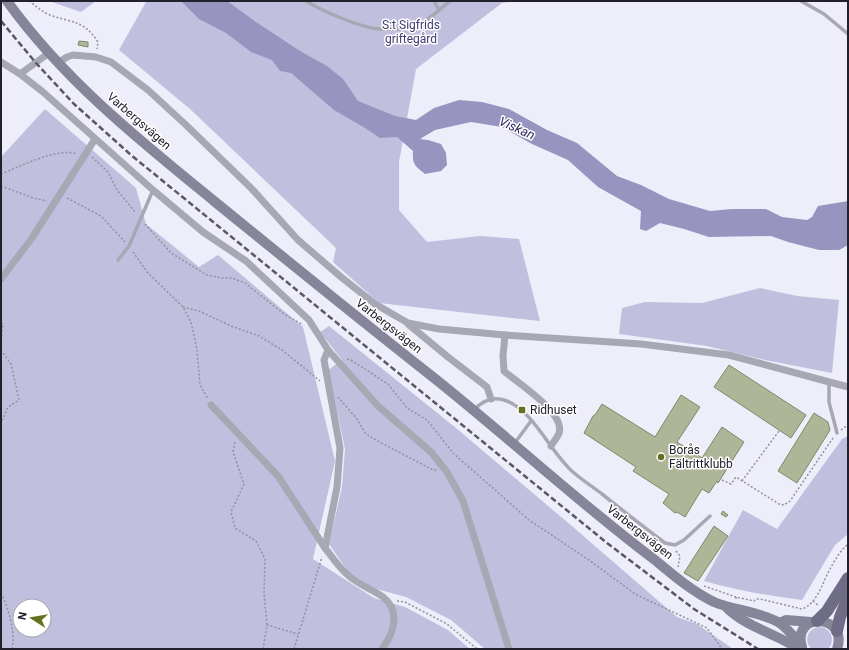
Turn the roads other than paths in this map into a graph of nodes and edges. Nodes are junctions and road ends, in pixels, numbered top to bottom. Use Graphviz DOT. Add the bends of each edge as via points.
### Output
graph roads {
  1 [pos="7,1"];
  2 [pos="306,1"];
  3 [pos="434,1"];
  4 [pos="450,1"];
  5 [pos="802,1"];
  6 [pos="439,10"];
  7 [pos="848,34"];
  8 [pos="49,53"];
  9 [pos="1,62"];
  10 [pos="58,63"];
  11 [pos="20,74"];
  12 [pos="95,139"];
  13 [pos="153,190"];
  14 [pos="118,260"];
  15 [pos="1,279"];
  16 [pos="408,323"];
  17 [pos="505,335"];
  18 [pos="328,350"];
  19 [pos="830,382"];
  20 [pos="848,387"];
  21 [pos="491,399"];
  22 [pos="211,405"];
  23 [pos="474,411"];
  24 [pos="531,421"];
  25 [pos="837,433"];
  26 [pos="513,445"];
  27 [pos="550,446"];
  28 [pos="710,516"];
  29 [pos="325,548"];
  30 [pos="848,578"];
  31 [pos="848,597"];
  32 [pos="725,606"];
  33 [pos="814,622"];
  34 [pos="783,626"];
  35 [pos="839,642"];
  36 [pos="801,647"];
  37 [pos="382,649"];
  38 [pos="509,649"];
  1 -- 8 [label="main road, Varbergsvägen"];
  2 -- 6 [label="lane" via="372,28 400,28 419,24"];
  3 -- 6 [label="lane"];
  4 -- 6 [label="lane"];
  5 -- 7 [label="lane" via="824,14"];
  8 -- 10 [label="main road, Varbergsvägen"];
  8 -- 11 [label="street"];
  9 -- 11 [label="street"];
  10 -- 16 [label="street" via="73,55 96,57 111,62 148,90 251,188 298,240 374,304"];
  10 -- 23 [label="main road, Varbergsvägen" via="121,124 169,165"];
  11 -- 12 [label="street"];
  12 -- 13 [label="street"];
  12 -- 15 [label="street" via="32,238"];
  13 -- 14 [label="lane" via="128,246"];
  13 -- 18 [label="street" via="203,232 252,266 309,320"];
  16 -- 17 [label="street" via="439,329"];
  16 -- 21 [label="street" via="487,387"];
  17 -- 19 [label="street" via="641,344 729,355"];
  17 -- 27 [label="street" via="502,356 504,371 533,392 559,423 560,432"];
  18 -- 29 [label="street" via="324,360 340,448 337,487"];
  18 -- 38 [label="street" via="378,406 431,452 447,472 463,500"];
  19 -- 20 [label="street"];
  19 -- 25 [label="lane" via="829,402"];
  21 -- 23 [label="lane" via="479,405"];
  21 -- 24 [label="lane" via="508,401 522,410"];
  22 -- 29 [label="street" via="278,476"];
  23 -- 26 [label="main road, Varbergsvägen"];
  24 -- 26 [label="lane"];
  24 -- 27 [label="lane"];
  26 -- 32 [label="main road, Varbergsvägen" via="630,542 679,579 712,601"];
  27 -- 28 [label="lane" via="573,472 666,543 675,545 684,540"];
  29 -- 37 [label="street" via="348,576 387,601 394,613 391,635"];
  30 -- 33 [label="main road" via="827,611"];
  31 -- 35 [label="main road" via="840,617"];
  32 -- 34 [label="main road, Varbergsvägen"];
  32 -- 36 [label="main road" via="746,621"];
  33 -- 34 [label="main road" via="786,620"];
  33 -- 35 [label="main road" via="830,623"];
  33 -- 36 [label="main road" via="802,631"];
  34 -- 36 [label="main road"];
}
